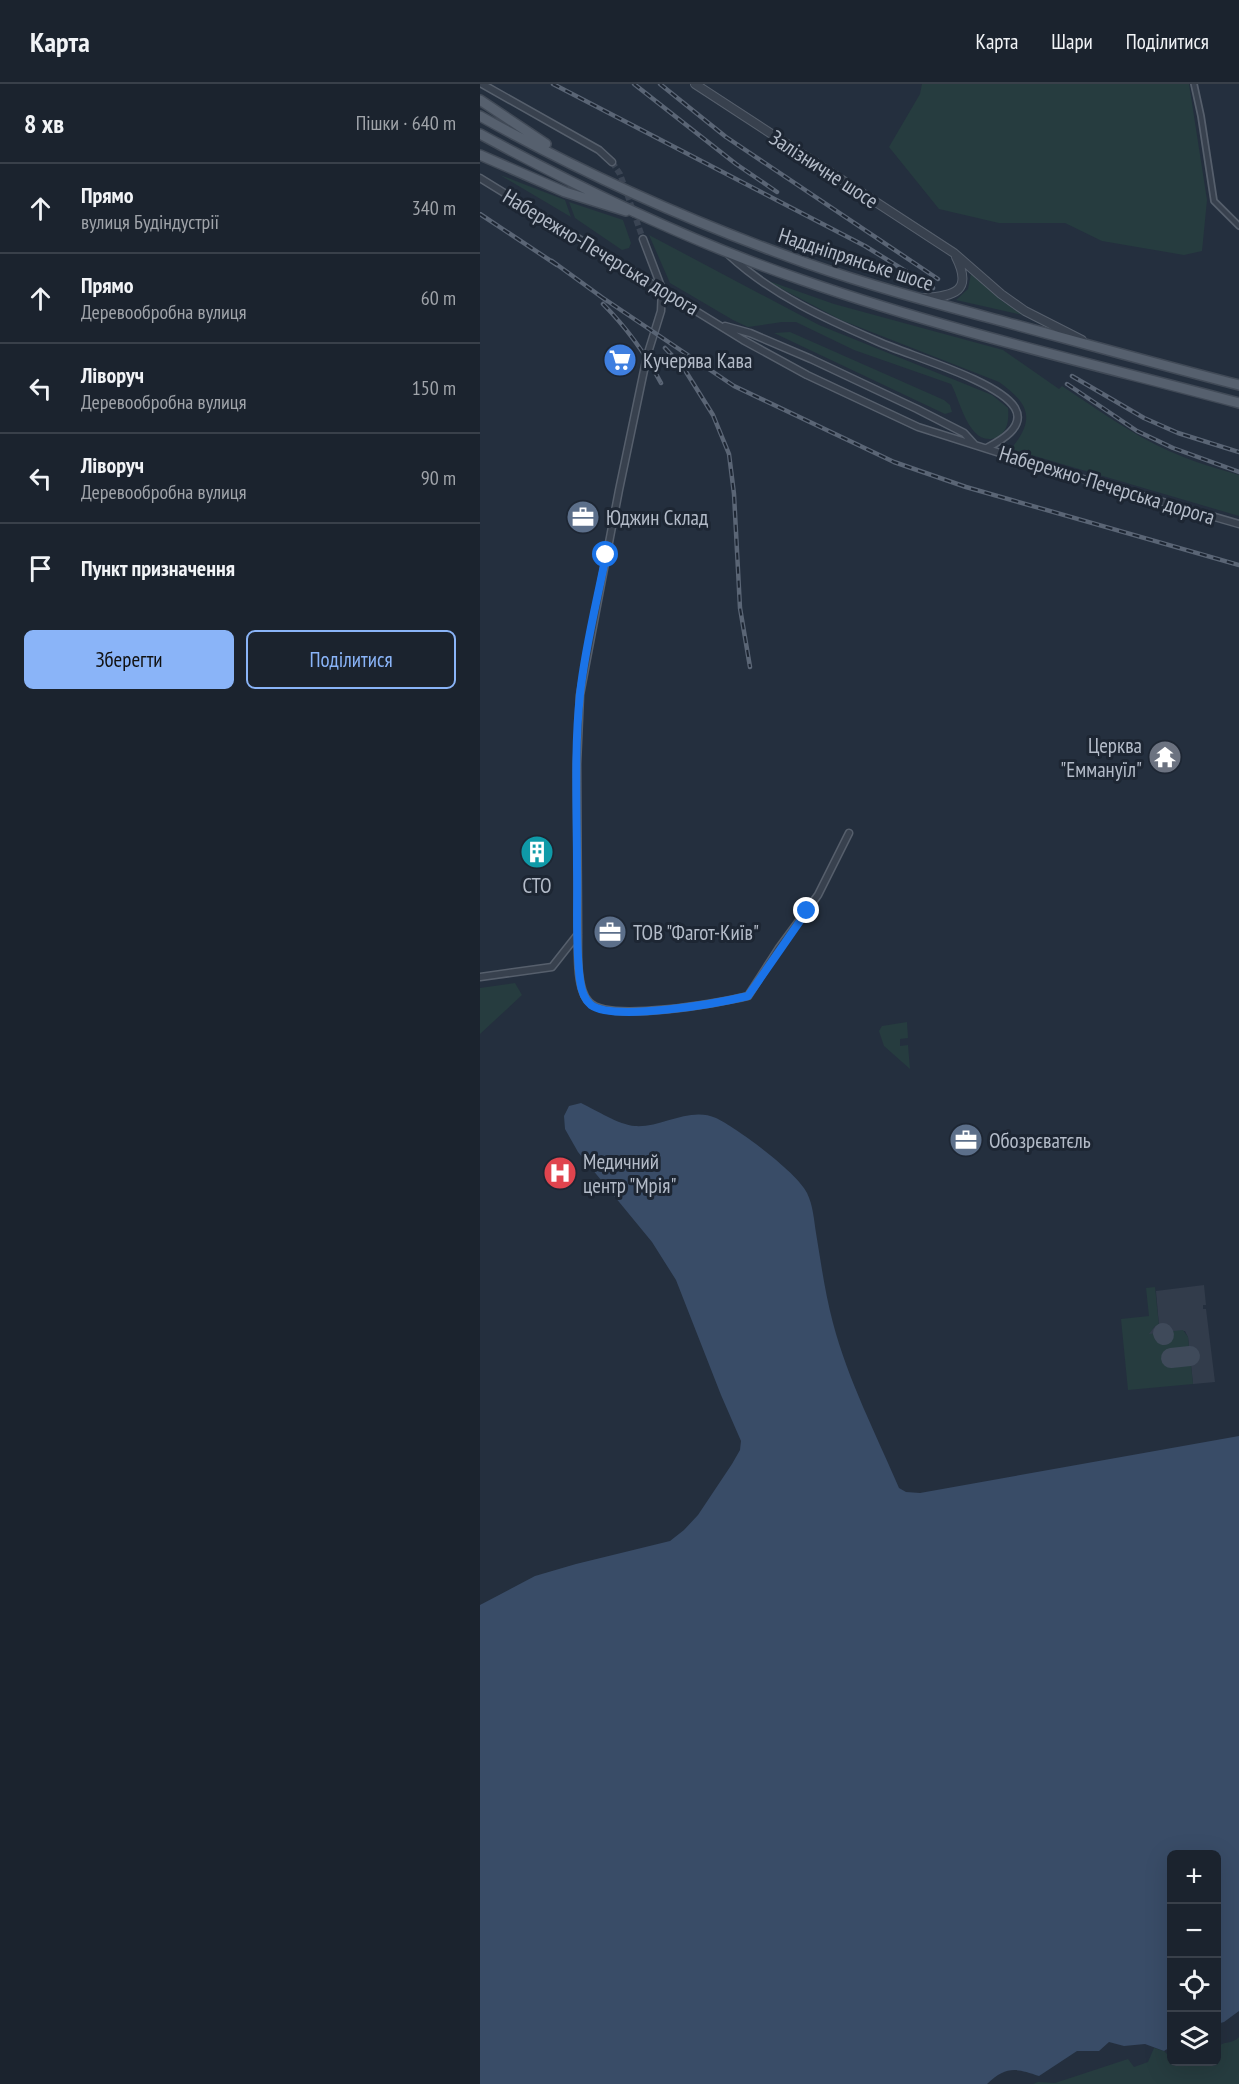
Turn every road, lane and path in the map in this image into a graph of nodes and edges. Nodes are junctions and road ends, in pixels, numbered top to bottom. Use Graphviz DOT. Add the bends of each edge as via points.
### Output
graph roads {
  1 [pos="482,84"];
  2 [pos="695,84"];
  3 [pos="1194,84"];
  4 [pos="480,100"];
  5 [pos="480,116"];
  6 [pos="480,134"];
  7 [pos="480,155"];
  8 [pos="612,162"];
  9 [pos="480,178"];
  10 [pos="605,179"];
  11 [pos="646,216"];
  12 [pos="1239,226"];
  13 [pos="643,239"];
  14 [pos="727,252"];
  15 [pos="954,253"];
  16 [pos="662,289"];
  17 [pos="918,299"];
  18 [pos="721,325"];
  19 [pos="1094,346"];
  20 [pos="1239,385"];
  21 [pos="1239,403"];
  22 [pos="975,445"];
  23 [pos="987,448"];
  24 [pos="1239,524"];
  25 [pos="849,832"];
  26 [pos="578,934"];
  27 [pos="480,977"];
  1 -- 8 [label="street" via="600,150"];
  2 -- 15 [label="street, Залізничне шосе"];
  3 -- 12 [label="street" via="1214,201"];
  4 -- 10 [label="main road" via="536,139"];
  5 -- 10 [label="main road, Наддніпрянське шосе"];
  6 -- 11 [label="main road, Наддніпрянське шосе"];
  7 -- 11 [label="main road" via="576,196"];
  9 -- 16 [label="street, Набережно-Печерська дорога"];
  10 -- 17 [label="main road, Наддніпрянське шосе" via="732,236"];
  11 -- 14 [label="main road, Наддніпрянське шосе"];
  13 -- 16 [label="street"];
  14 -- 21 [label="main road, Наддніпрянське шосе" via="927,319"];
  14 -- 23 [label="street" via="761,281 819,315 965,376 1007,399 1016,409 1015,424 1010,434"];
  15 -- 17 [label="street" via="963,273 956,293"];
  15 -- 19 [label="street, Залізничне шосе" via="1025,311"];
  16 -- 18 [label="street, Набережно-Печерська дорога"];
  16 -- 26 [label="street" via="661,311 645,368 580,695"];
  17 -- 19 [label="main road, Наддніпрянське шосе"];
  18 -- 22 [label="street, Набережно-Печерська дорога" via="840,391 918,427"];
  18 -- 22 [label="street, Набережно-Печерська дорога" via="821,363 964,432"];
  19 -- 20 [label="main road, Наддніпрянське шосе"];
  22 -- 23 [label="street, Набережно-Печерська дорога"];
  23 -- 24 [label="street, Набережно-Печерська дорога"];
  25 -- 26 [label="street" via="818,895 748,996 690,1008 600,1009 584,995"];
  26 -- 27 [label="street" via="552,968"];
}
